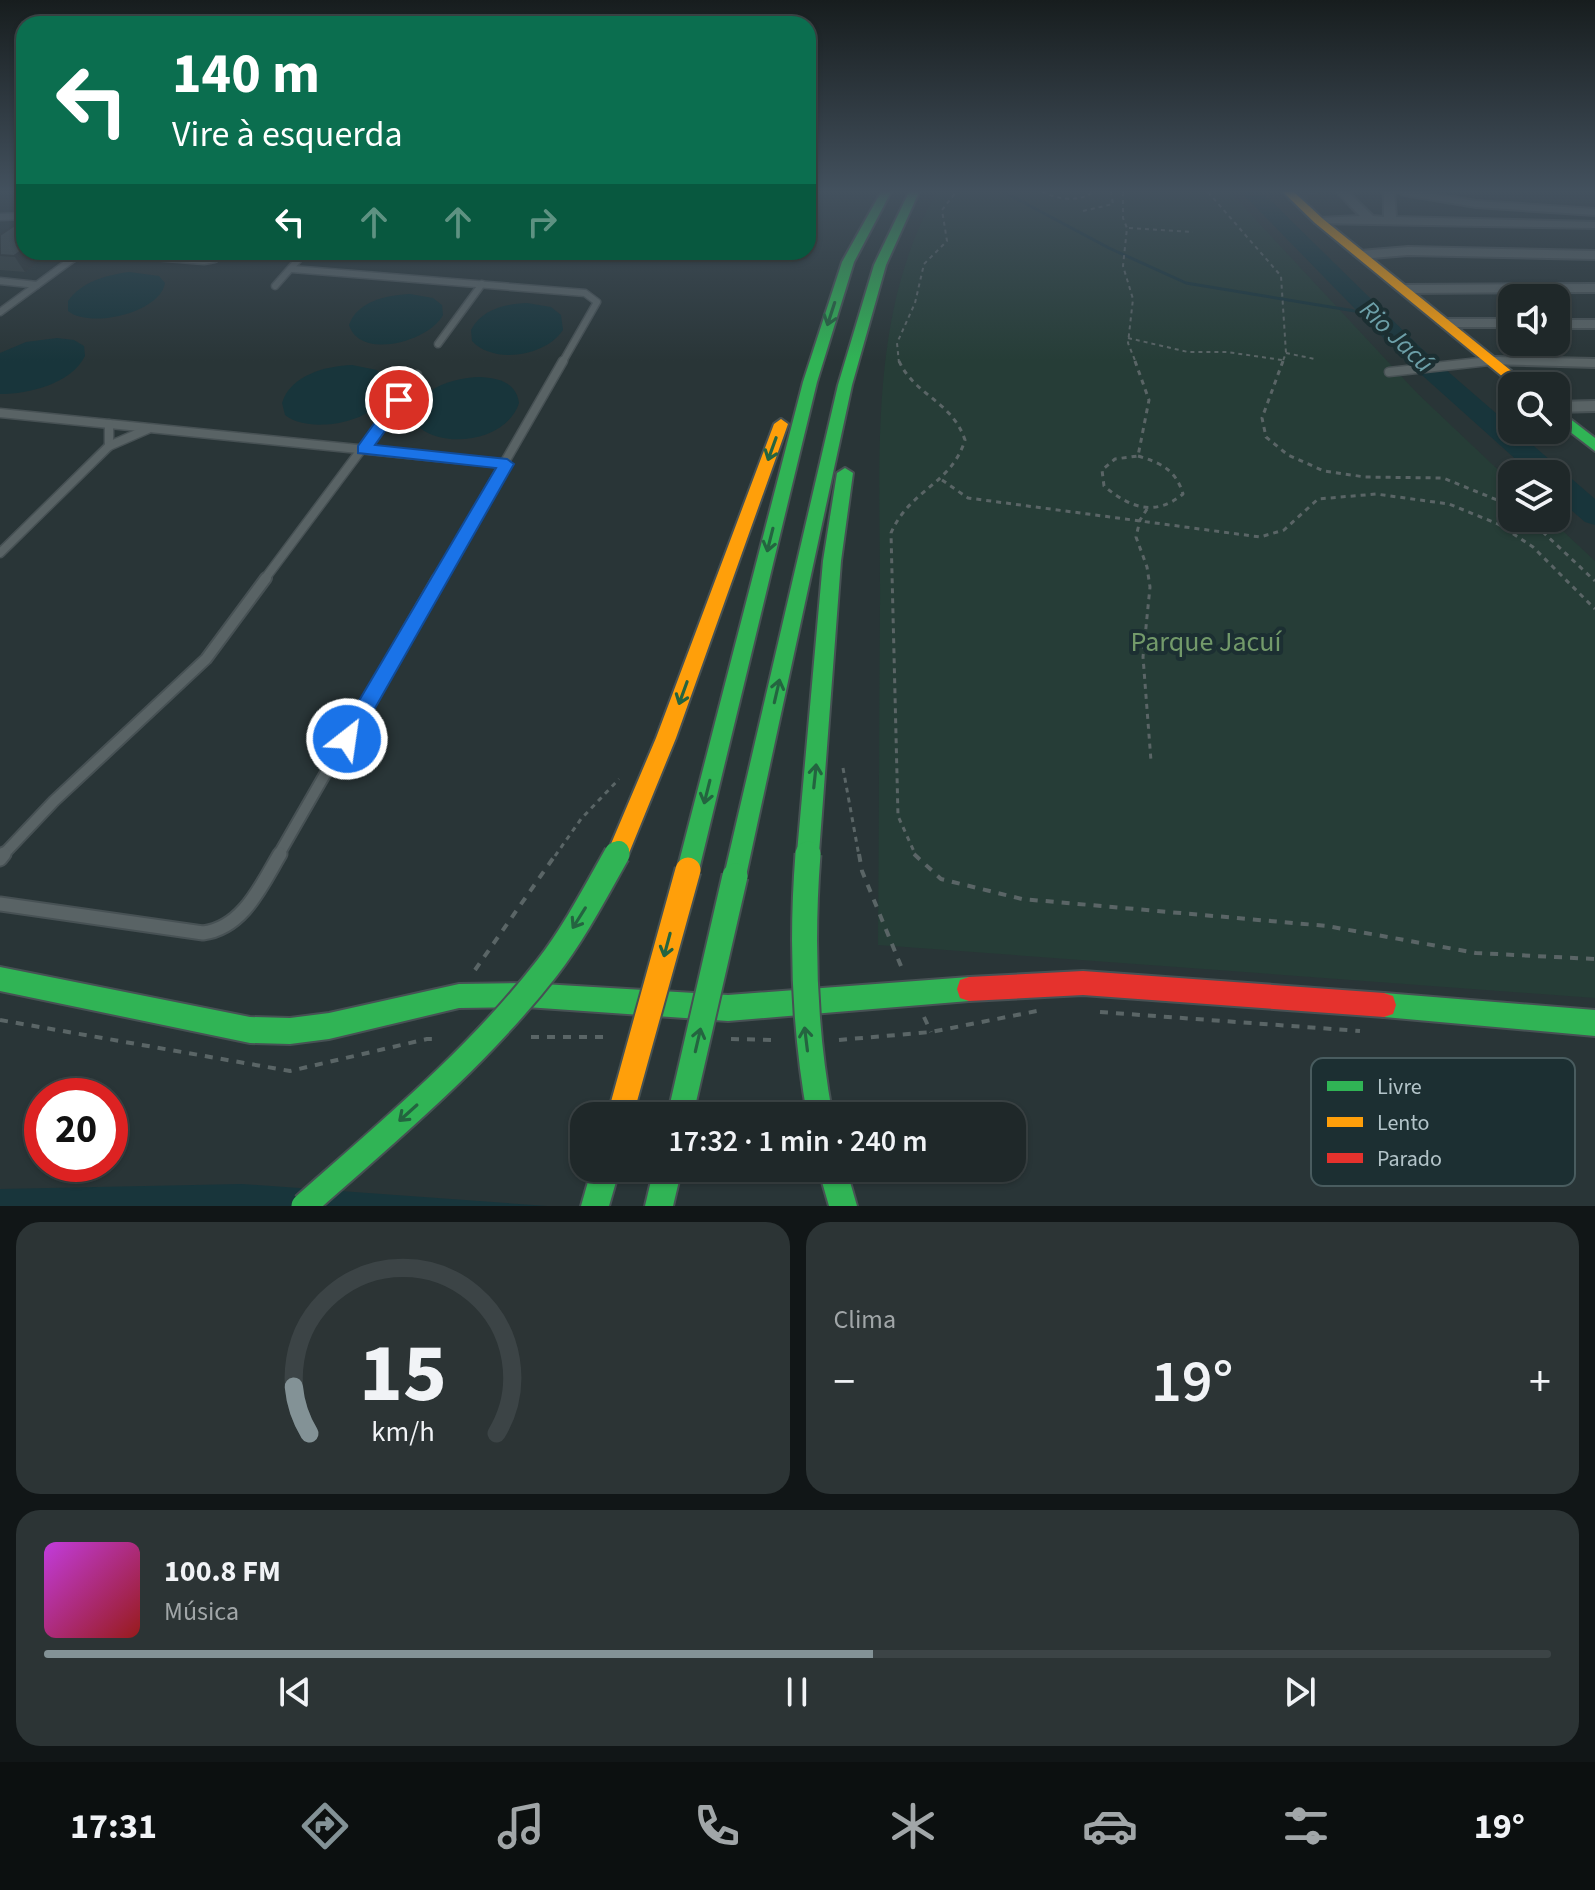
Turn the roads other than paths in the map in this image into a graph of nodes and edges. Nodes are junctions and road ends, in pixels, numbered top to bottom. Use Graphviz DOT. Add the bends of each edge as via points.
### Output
graph roads {
  1 [pos="855,248"];
  2 [pos="888,248"];
  3 [pos="1352,248"];
  4 [pos="1360,255"];
  5 [pos="1595,255"];
  6 [pos="71,260"];
  7 [pos="192,260"];
  8 [pos="212,260"];
  9 [pos="299,260"];
  10 [pos="292,269"];
  11 [pos="0,281"];
  12 [pos="482,284"];
  13 [pos="37,285"];
  14 [pos="275,286"];
  15 [pos="1595,288"];
  16 [pos="1402,289"];
  17 [pos="0,312"];
  18 [pos="1444,323"];
  19 [pos="1498,323"];
  20 [pos="1570,324"];
  21 [pos="1595,324"];
  22 [pos="438,344"];
  23 [pos="1493,361"];
  24 [pos="1595,363"];
  25 [pos="1391,372"];
  26 [pos="1506,372"];
  27 [pos="417,375"];
  28 [pos="810,382"];
  29 [pos="845,385"];
  30 [pos="1595,406"];
  31 [pos="1570,409"];
  32 [pos="0,413"];
  33 [pos="1570,423"];
  34 [pos="109,424"];
  35 [pos="151,428"];
  36 [pos="109,446"];
  37 [pos="1595,446"];
  38 [pos="364,449"];
  39 [pos="507,464"];
  40 [pos="0,553"];
  41 [pos="0,859"];
  42 [pos="0,904"];
  43 [pos="0,979"];
  44 [pos="1595,1023"];
  45 [pos="624,1102"];
  46 [pos="683,1102"];
  47 [pos="817,1102"];
  48 [pos="602,1182"];
  49 [pos="665,1182"];
  50 [pos="836,1182"];
  51 [pos="304,1206"];
  52 [pos="595,1206"];
  53 [pos="659,1206"];
  54 [pos="843,1206"];
  1 -- 28 [label="main road, one-way"];
  2 -- 29 [label="main road"];
  3 -- 4 [label="main road"];
  4 -- 5 [label="street"];
  4 -- 16 [label="main road"];
  6 -- 13 [label="lane"];
  7 -- 8 [label="lane"];
  9 -- 10 [label="lane"];
  10 -- 12 [label="lane"];
  10 -- 14 [label="lane"];
  11 -- 13 [label="lane"];
  12 -- 22 [label="lane"];
  12 -- 39 [label="lane" via="585,293 597,302"];
  13 -- 17 [label="lane"];
  15 -- 16 [label="street"];
  16 -- 18 [label="main road"];
  18 -- 19 [label="street"];
  18 -- 23 [label="main road"];
  20 -- 21 [label="street"];
  23 -- 24 [label="street"];
  23 -- 25 [label="lane"];
  23 -- 26 [label="main road"];
  27 -- 38 [label="lane"];
  28 -- 45 [label="main road, one-way, bridge" via="688,870"];
  28 -- 51 [label="main road, one-way, bridge" via="793,398 779,429 619,851 548,966 499,1024 445,1080"];
  46 -- 29 [label="main road, one-way, bridge"];
  47 -- 29 [label="main road, one-way, bridge" via="802,1011 802,951 832,561 855,409"];
  30 -- 31 [label="street"];
  32 -- 34 [label="lane"];
  33 -- 37 [label="main road"];
  34 -- 35 [label="lane"];
  34 -- 36 [label="lane"];
  35 -- 36 [label="lane"];
  35 -- 38 [label="lane"];
  36 -- 40 [label="lane"];
  38 -- 39 [label="lane"];
  38 -- 41 [label="lane" via="206,659"];
  39 -- 42 [label="lane" via="251,904 237,919 220,931 194,932"];
  43 -- 44 [label="main road" via="281,1034 321,1030 457,996 557,995 728,1008 1027,984 1152,986"];
  48 -- 52 [label="main road"];
  49 -- 53 [label="main road"];
  50 -- 54 [label="main road"];
}
